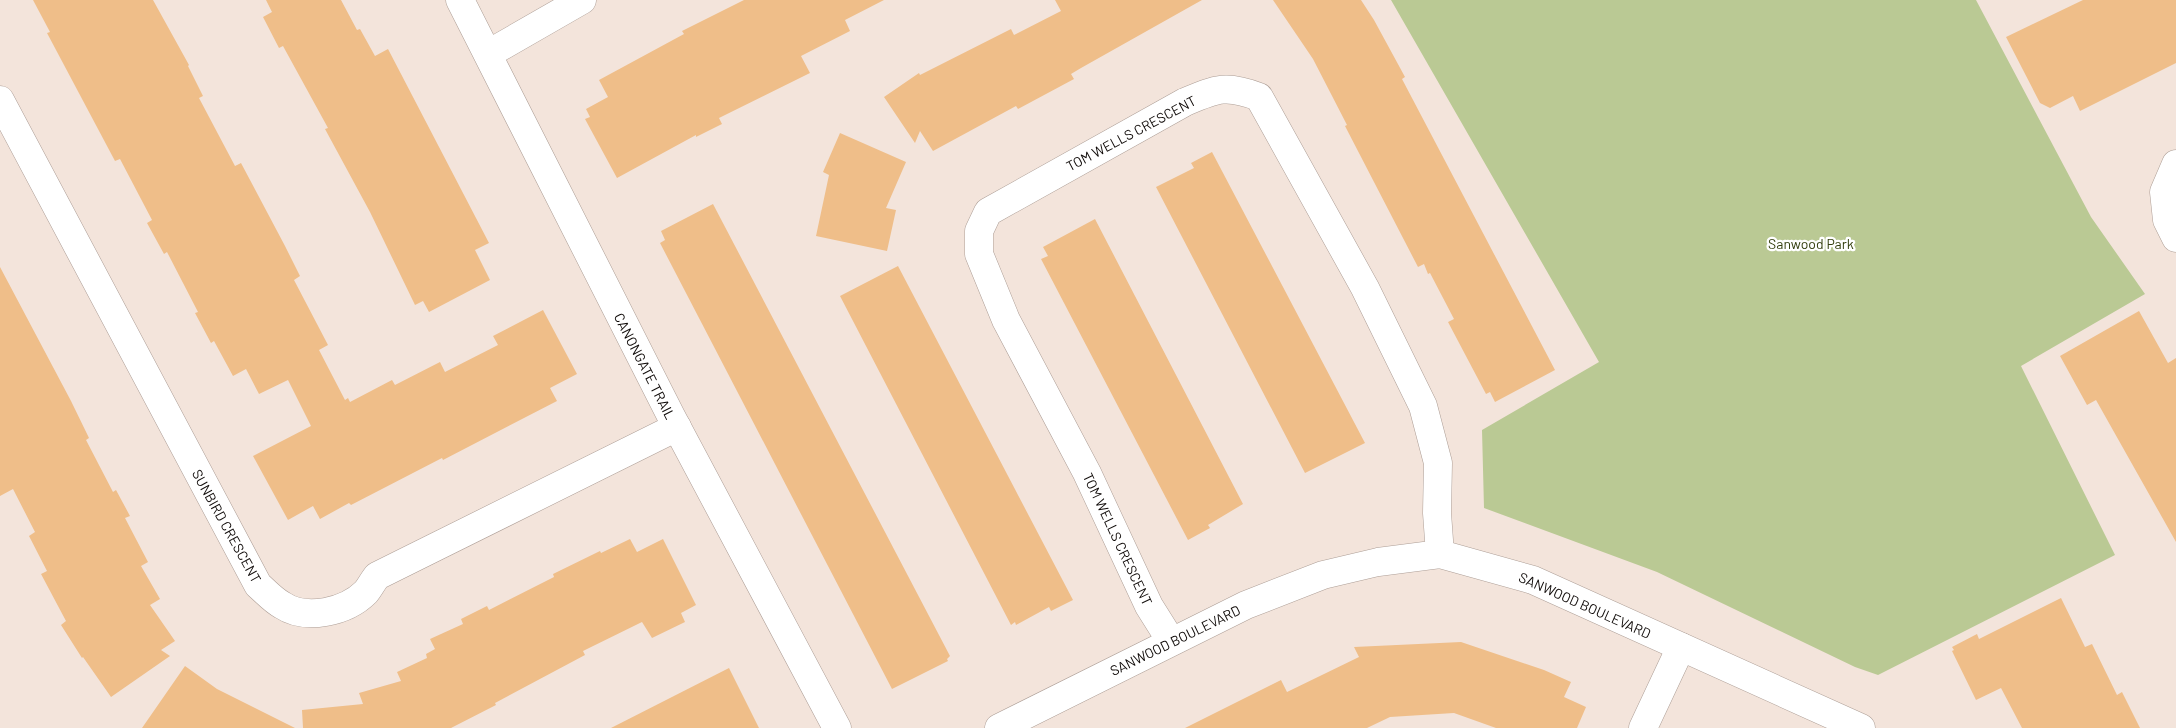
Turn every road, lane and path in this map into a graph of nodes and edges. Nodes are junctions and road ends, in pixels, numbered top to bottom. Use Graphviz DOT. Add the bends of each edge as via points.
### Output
graph roads {
  1 [pos="460,0"];
  2 [pos="582,0"];
  3 [pos="488,54"];
  4 [pos="0,100"];
  5 [pos="2176,164"];
  6 [pos="2176,238"];
  7 [pos="677,428"];
  8 [pos="1440,554"];
  9 [pos="1172,641"];
  10 [pos="1681,647"];
  11 [pos="837,728"];
  12 [pos="999,728"];
  13 [pos="1643,728"];
  14 [pos="1860,728"];
  1 -- 3 [label="street, CANONGATE TRAIL"];
  2 -- 3 [label="street"];
  3 -- 7 [label="street, CANONGATE TRAIL"];
  4 -- 7 [label="street, SUNBIRD CRESCENT" via="258,585 283,606 301,613 320,613 351,603 366,592 377,576"];
  5 -- 6 [label="street" via="2164,192 2167,220"];
  7 -- 11 [label="street, CANONGATE TRAIL"];
  8 -- 9 [label="street, SANWOOD BOULEVARD" via="1378,562 1323,575 1246,605"];
  8 -- 9 [label="street, TOM WELLS CRESCENT" via="1438,463 1423,406 1365,288 1259,97 1238,88 1212,90 988,212 979,231 979,254 1006,320 1088,473 1149,606"];
  8 -- 10 [label="street, SANWOOD BOULEVARD" via="1533,580"];
  9 -- 12 [label="street, SANWOOD BOULEVARD"];
  10 -- 13 [label="street"];
  10 -- 14 [label="street, SANWOOD BOULEVARD"];
}
